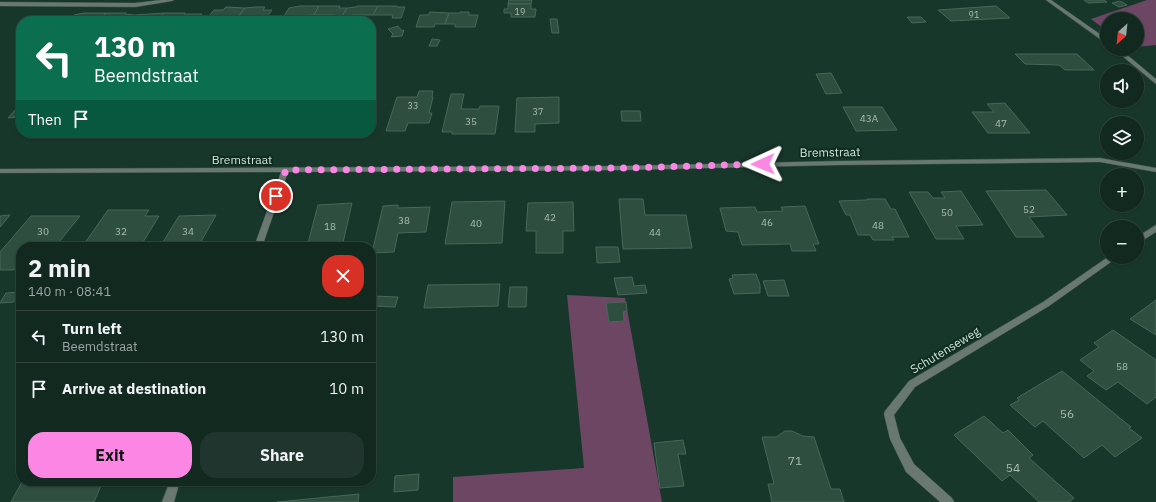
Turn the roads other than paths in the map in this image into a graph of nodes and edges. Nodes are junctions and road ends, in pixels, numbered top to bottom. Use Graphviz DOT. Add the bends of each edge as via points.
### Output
graph roads {
  1 [pos="172,0"];
  2 [pos="1048,0"];
  3 [pos="0,4"];
  4 [pos="1100,37"];
  5 [pos="1125,56"];
  6 [pos="1156,82"];
  7 [pos="286,170"];
  8 [pos="1156,170"];
  9 [pos="0,171"];
  10 [pos="1156,228"];
  11 [pos="1144,236"];
  12 [pos="260,242"];
  13 [pos="1104,264"];
  14 [pos="173,486"];
  15 [pos="168,502"];
  16 [pos="948,502"];
  1 -- 3 [label="street" via="135,5"];
  2 -- 4 [label="street"];
  5 -- 6 [label="street"];
  7 -- 8 [label="street, Bremstraat" via="624,168 1100,160"];
  7 -- 9 [label="street, Bremstraat"];
  7 -- 12 [label="street"];
  10 -- 11 [label="street"];
  13 -- 16 [label="street, Schutenseweg" via="1046,304 912,384 889,414 895,439 910,468"];
  14 -- 15 [label="street"];
}
